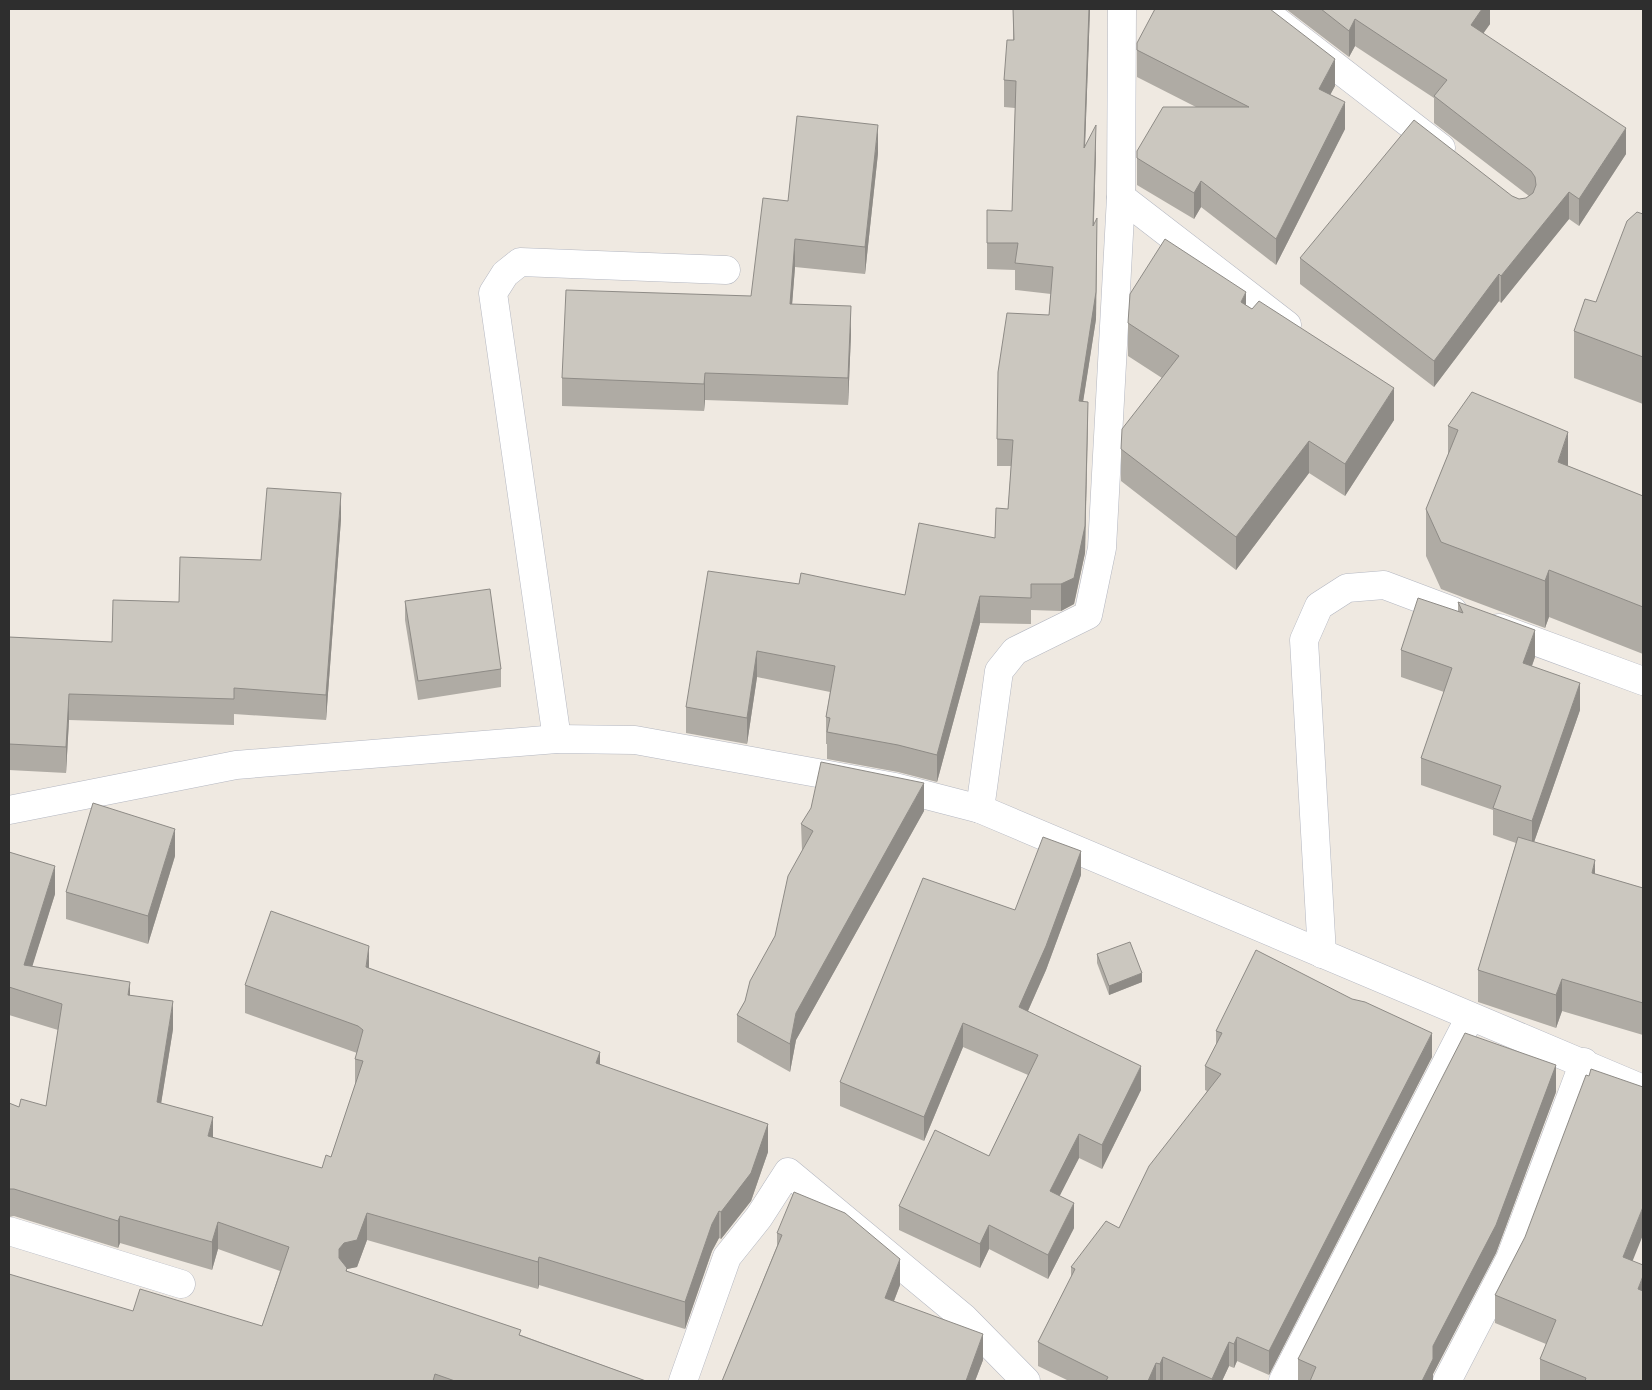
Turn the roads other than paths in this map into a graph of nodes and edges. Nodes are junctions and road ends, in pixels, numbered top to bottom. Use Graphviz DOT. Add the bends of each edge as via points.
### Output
graph roads {
  1 [pos="1122,9"];
  2 [pos="1261,9"];
  3 [pos="1458,161"];
  4 [pos="1121,197"];
  5 [pos="726,270"];
  6 [pos="1310,343"];
  7 [pos="1643,681"];
  8 [pos="557,739"];
  9 [pos="980,808"];
  10 [pos="9,810"];
  11 [pos="1322,954"];
  12 [pos="1470,1016"];
  13 [pos="1584,1062"];
  14 [pos="1643,1089"];
  15 [pos="9,1231"];
  16 [pos="181,1284"];
  17 [pos="683,1381"];
  18 [pos="1026,1381"];
  19 [pos="1283,1381"];
  20 [pos="1447,1381"];
  1 -- 4 [label="street"];
  2 -- 3 [label="street"];
  4 -- 6 [label="street"];
  4 -- 9 [label="street" via="1103,539 1096,582 1088,615 1015,651 1000,671"];
  5 -- 8 [label="street" via="520,262 505,274 493,293"];
  7 -- 11 [label="street" via="1384,586 1347,588 1319,606 1304,640"];
  8 -- 9 [label="street" via="635,740 895,787"];
  8 -- 10 [label="street" via="236,765"];
  9 -- 11 [label="street"];
  11 -- 12 [label="street"];
  12 -- 13 [label="street"];
  12 -- 19 [label="street"];
  13 -- 14 [label="street"];
  13 -- 20 [label="street" via="1510,1259"];
  15 -- 16 [label="street"];
  17 -- 18 [label="street" via="728,1257 788,1172 964,1318"];
}
